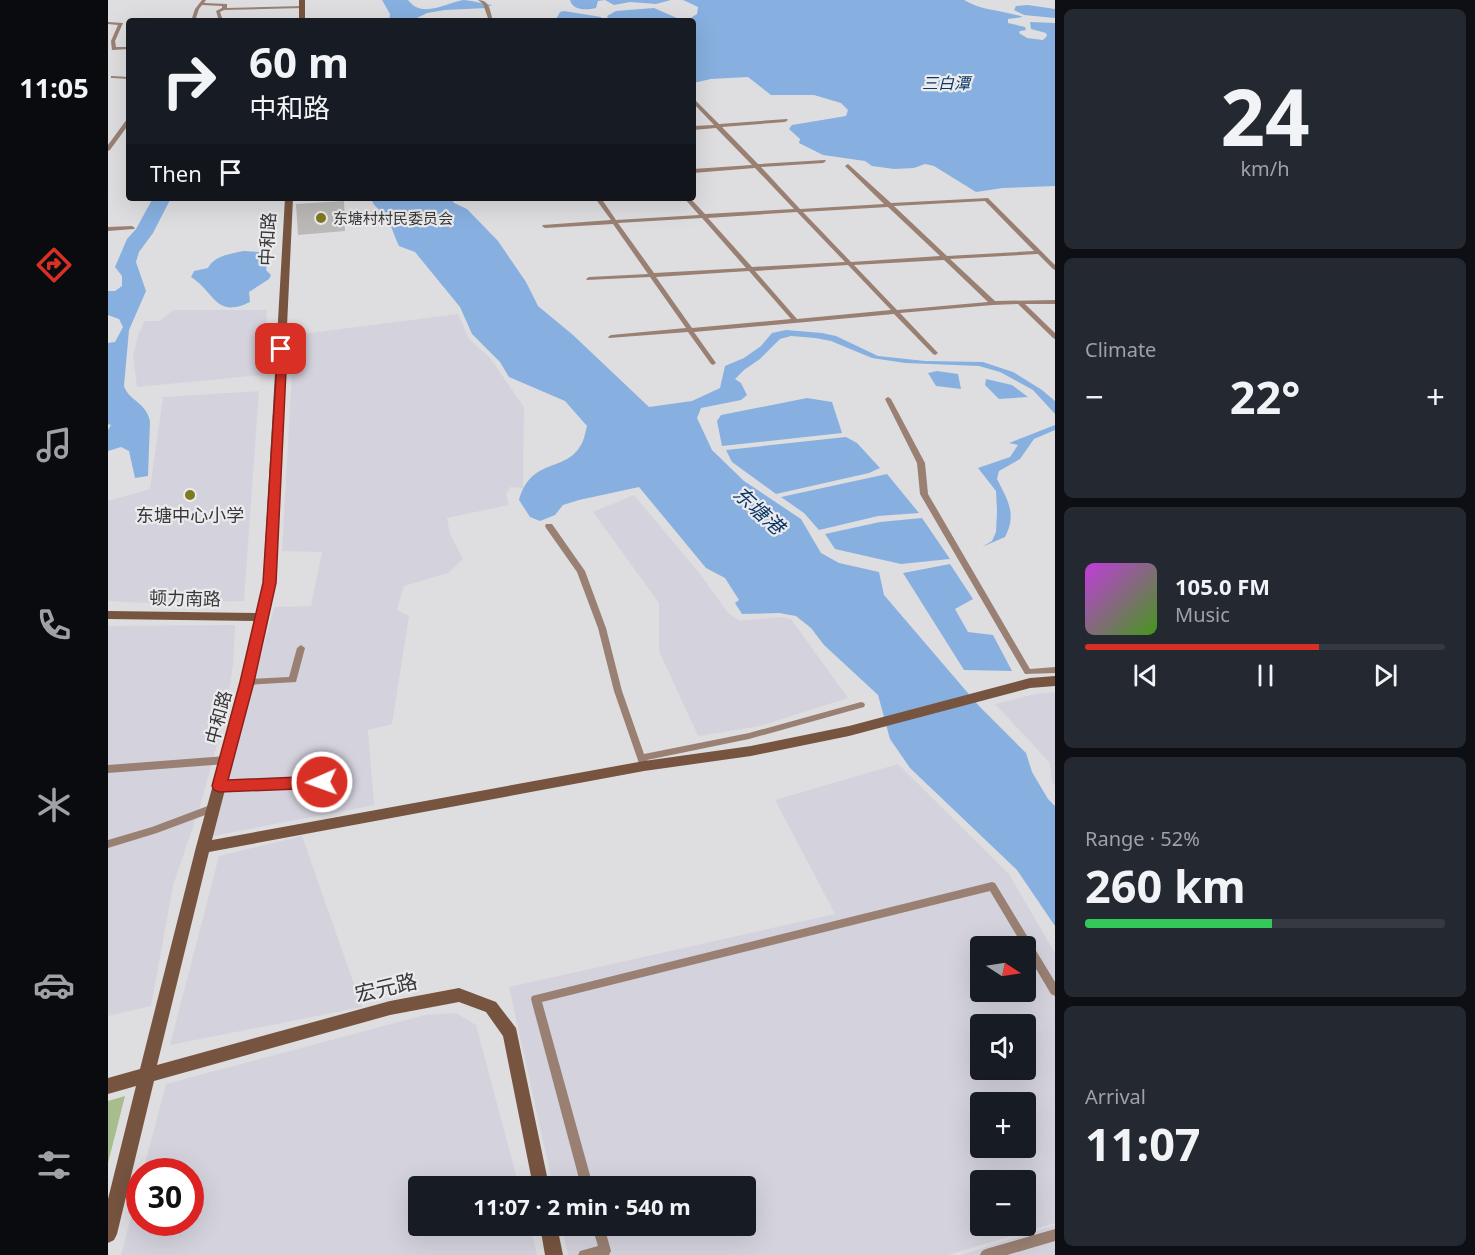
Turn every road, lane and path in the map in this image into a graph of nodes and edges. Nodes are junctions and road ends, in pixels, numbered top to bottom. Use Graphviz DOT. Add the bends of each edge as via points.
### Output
graph roads {
  1 [pos="480,0"];
  2 [pos="202,2"];
  3 [pos="302,3"];
  4 [pos="224,9"];
  5 [pos="194,18"];
  6 [pos="220,18"];
  7 [pos="490,18"];
  8 [pos="108,23"];
  9 [pos="126,48"];
  10 [pos="113,77"];
  11 [pos="126,78"];
  12 [pos="696,103"];
  13 [pos="785,120"];
  14 [pos="126,124"];
  15 [pos="718,126"];
  16 [pos="696,128"];
  17 [pos="108,149"];
  18 [pos="823,161"];
  19 [pos="848,166"];
  20 [pos="755,167"];
  21 [pos="696,171"];
  22 [pos="289,201"];
  23 [pos="600,201"];
  24 [pos="690,201"];
  25 [pos="889,205"];
  26 [pos="798,211"];
  27 [pos="704,217"];
  28 [pos="616,223"];
  29 [pos="545,226"];
  30 [pos="132,228"];
  31 [pos="108,229"];
  32 [pos="1040,252"];
  33 [pos="945,258"];
  34 [pos="849,264"];
  35 [pos="1055,268"];
  36 [pos="750,269"];
  37 [pos="652,275"];
  38 [pos="589,279"];
  39 [pos="1055,302"];
  40 [pos="993,303"];
  41 [pos="1020,303"];
  42 [pos="896,312"];
  43 [pos="796,321"];
  44 [pos="691,331"];
  45 [pos="611,337"];
  46 [pos="1055,337"];
  47 [pos="935,353"];
  48 [pos="713,363"];
  49 [pos="888,399"];
  50 [pos="549,526"];
  51 [pos="108,615"];
  52 [pos="261,617"];
  53 [pos="301,648"];
  54 [pos="1055,670"];
  55 [pos="1055,681"];
  56 [pos="247,682"];
  57 [pos="861,705"];
  58 [pos="226,760"];
  59 [pos="642,762"];
  60 [pos="108,769"];
  61 [pos="343,781"];
  62 [pos="219,786"];
  63 [pos="213,808"];
  64 [pos="108,843"];
  65 [pos="203,847"];
  66 [pos="1055,991"];
  67 [pos="148,1073"];
  68 [pos="108,1086"];
  69 [pos="539,1176"];
  70 [pos="584,1176"];
  71 [pos="108,1234"];
  72 [pos="1055,1235"];
  73 [pos="551,1236"];
  74 [pos="601,1236"];
  75 [pos="554,1255"];
  76 [pos="584,1255"];
  77 [pos="986,1255"];
  1 -- 7 [label="street"];
  2 -- 4 [label="street" via="225,5"];
  2 -- 5 [label="street"];
  3 -- 4 [label="street"];
  4 -- 6 [label="street" via="218,11"];
  8 -- 9 [label="street" via="121,24 113,41 114,49"];
  10 -- 11 [label="street"];
  12 -- 15 [label="street"];
  13 -- 15 [label="street"];
  14 -- 17 [label="street"];
  15 -- 16 [label="street"];
  15 -- 20 [label="street"];
  18 -- 20 [label="street"];
  19 -- 25 [label="street"];
  20 -- 21 [label="street"];
  20 -- 26 [label="street"];
  22 -- 52 [label="street, 中和路" via="269,583"];
  23 -- 28 [label="street"];
  24 -- 27 [label="street"];
  25 -- 26 [label="street"];
  25 -- 32 [label="street" via="986,199"];
  25 -- 33 [label="street"];
  26 -- 27 [label="street"];
  26 -- 34 [label="street"];
  27 -- 28 [label="street"];
  27 -- 36 [label="street"];
  28 -- 29 [label="street"];
  28 -- 37 [label="street"];
  30 -- 31 [label="street"];
  32 -- 33 [label="street"];
  32 -- 35 [label="street"];
  33 -- 34 [label="street"];
  33 -- 40 [label="street"];
  34 -- 36 [label="street"];
  34 -- 42 [label="street"];
  36 -- 37 [label="street"];
  36 -- 43 [label="street"];
  37 -- 38 [label="street"];
  37 -- 44 [label="street"];
  39 -- 41 [label="street"];
  40 -- 41 [label="street"];
  40 -- 42 [label="street"];
  41 -- 46 [label="street"];
  42 -- 43 [label="street"];
  42 -- 47 [label="street"];
  43 -- 44 [label="street"];
  44 -- 45 [label="street"];
  44 -- 48 [label="street"];
  49 -- 54 [label="street" via="921,463 924,494 1028,672"];
  50 -- 59 [label="street" via="581,571"];
  51 -- 52 [label="street, 顿力南路"];
  52 -- 56 [label="street, 中和路"];
  53 -- 56 [label="street" via="292,680"];
  55 -- 59 [label="street" via="751,751"];
  56 -- 58 [label="street, 中和路"];
  57 -- 59 [label="street"];
  58 -- 60 [label="street"];
  58 -- 62 [label="street, 中和路"];
  59 -- 65 [label="street"];
  61 -- 62 [label="street"];
  62 -- 63 [label="street, 中和路"];
  63 -- 64 [label="street"];
  63 -- 65 [label="street, 中和路"];
  65 -- 67 [label="street, 中和路"];
  66 -- 70 [label="street" via="992,886 536,999"];
  67 -- 68 [label="street, 宏元路"];
  67 -- 69 [label="street, 宏元路" via="390,1008 459,995 491,1007 510,1033"];
  67 -- 71 [label="street, 中和路"];
  72 -- 77 [label="street"];
  73 -- 75 [label="street"];
  74 -- 76 [label="street" via="605,1251"];
}
